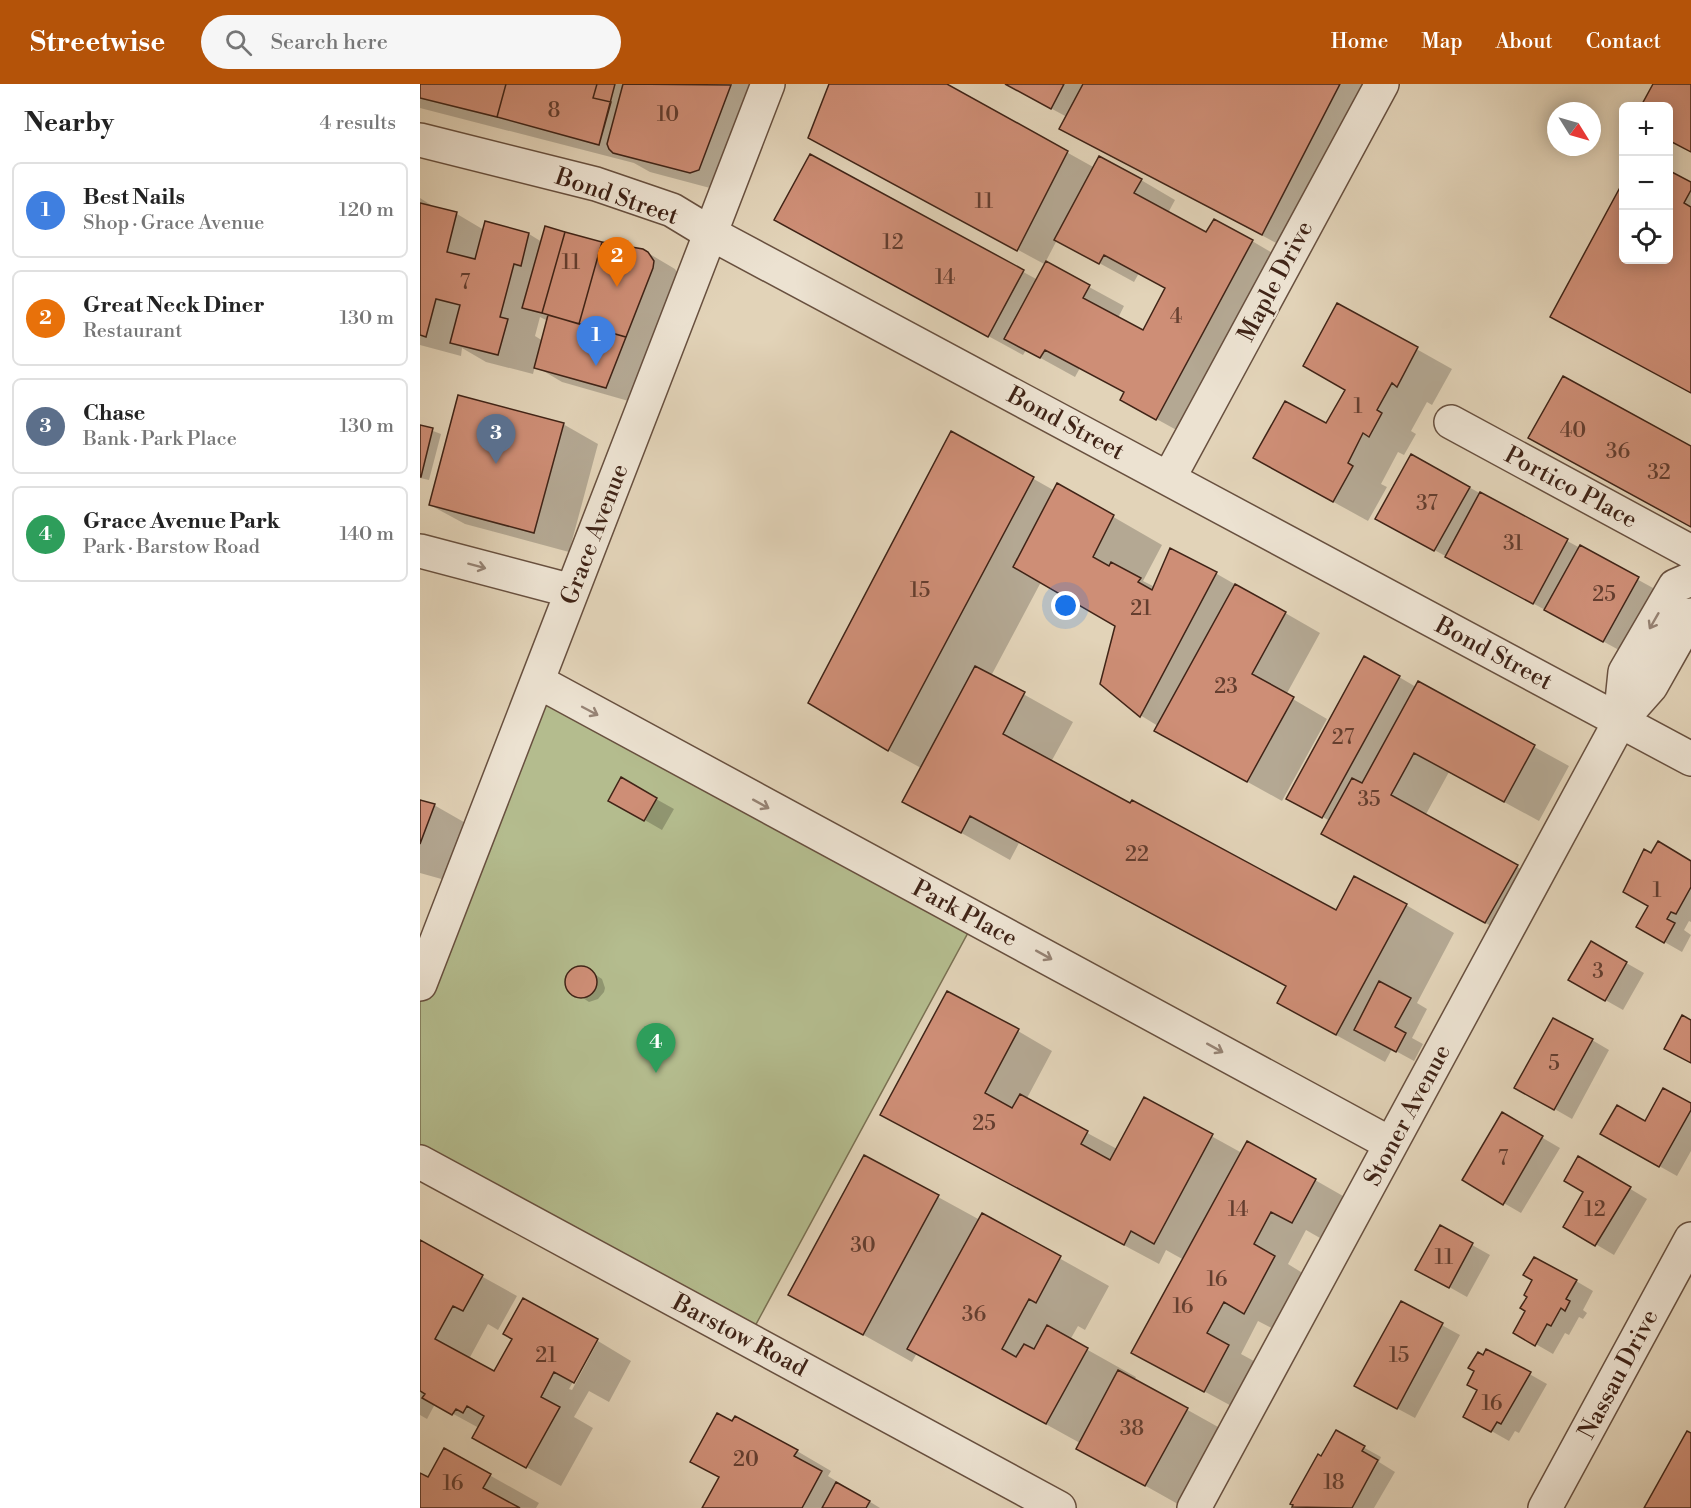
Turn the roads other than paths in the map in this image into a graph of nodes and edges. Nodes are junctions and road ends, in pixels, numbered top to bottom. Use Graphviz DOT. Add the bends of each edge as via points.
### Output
graph roads {
  1 [pos="768,84"];
  2 [pos="1382,84"];
  3 [pos="420,140"];
  4 [pos="710,233"];
  5 [pos="1451,422"];
  6 [pos="1169,478"];
  7 [pos="420,551"];
  8 [pos="1691,552"];
  9 [pos="1691,579"];
  10 [pos="572,591"];
  11 [pos="1691,615"];
  12 [pos="538,682"];
  13 [pos="1620,721"];
  14 [pos="1691,759"];
  15 [pos="420,984"];
  16 [pos="1391,1144"];
  17 [pos="420,1162"];
  18 [pos="1691,1239"];
  19 [pos="1059,1508"];
  20 [pos="1194,1508"];
  21 [pos="1545,1508"];
  1 -- 4 [label="street, Grace Avenue"];
  2 -- 6 [label="street, Maple Drive"];
  3 -- 4 [label="street, Bond Street" via="596,184 672,210"];
  4 -- 6 [label="street, Bond Street"];
  4 -- 10 [label="street, Grace Avenue"];
  5 -- 8 [label="street, Portico Place"];
  6 -- 13 [label="street, Bond Street"];
  7 -- 10 [label="street, one-way"];
  9 -- 13 [label="street, one-way" via="1675,586 1625,672"];
  10 -- 12 [label="street, Grace Avenue"];
  11 -- 13 [label="street" via="1651,686"];
  12 -- 15 [label="street, Grace Avenue"];
  12 -- 16 [label="street, Park Place, one-way"];
  13 -- 14 [label="street, Bond Street"];
  13 -- 16 [label="street, Stoner Avenue"];
  16 -- 20 [label="street, Stoner Avenue"];
  17 -- 19 [label="street, Barstow Road"];
  18 -- 21 [label="street, Nassau Drive"];
}
